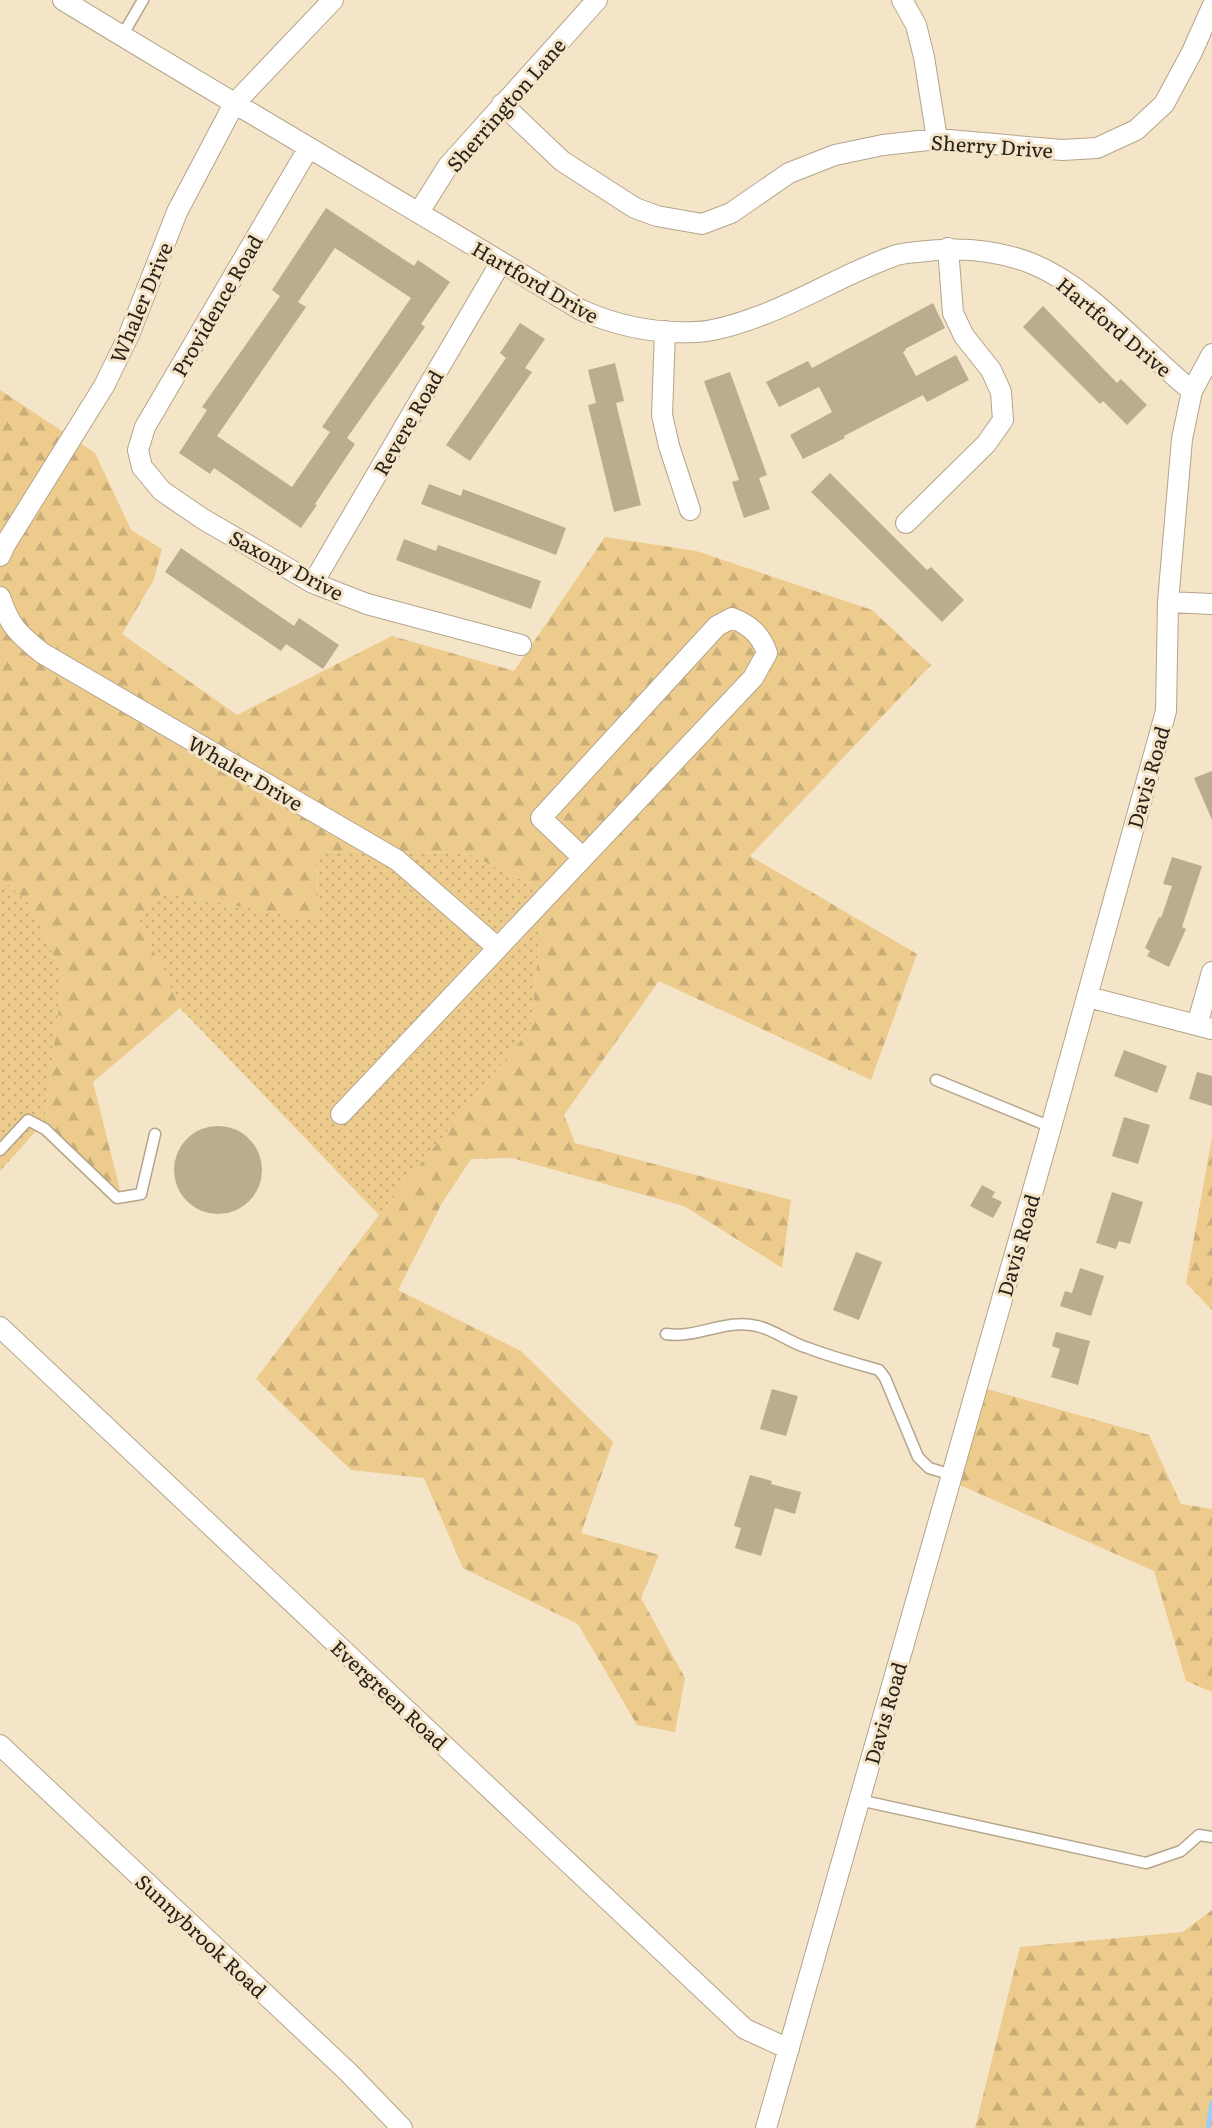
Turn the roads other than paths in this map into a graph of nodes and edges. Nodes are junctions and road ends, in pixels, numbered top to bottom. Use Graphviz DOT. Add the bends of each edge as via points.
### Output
graph roads {
  1 [pos="63,0"];
  2 [pos="143,0"];
  3 [pos="333,0"];
  4 [pos="597,0"];
  5 [pos="902,0"];
  6 [pos="1212,6"];
  7 [pos="122,36"];
  8 [pos="234,104"];
  9 [pos="502,104"];
  10 [pos="936,139"];
  11 [pos="308,149"];
  12 [pos="419,212"];
  13 [pos="948,248"];
  14 [pos="501,262"];
  15 [pos="665,331"];
  16 [pos="1212,354"];
  17 [pos="1192,391"];
  18 [pos="142,467"];
  19 [pos="690,510"];
  20 [pos="906,522"];
  21 [pos="0,556"];
  22 [pos="313,583"];
  23 [pos="0,597"];
  24 [pos="1168,602"];
  25 [pos="1212,604"];
  26 [pos="522,645"];
  27 [pos="582,856"];
  28 [pos="498,948"];
  29 [pos="1212,972"];
  30 [pos="1088,996"];
  31 [pos="1204,1027"];
  32 [pos="936,1080"];
  33 [pos="341,1114"];
  34 [pos="1051,1127"];
  35 [pos="155,1134"];
  36 [pos="0,1150"];
  37 [pos="0,1327"];
  38 [pos="666,1334"];
  39 [pos="952,1475"];
  40 [pos="0,1745"];
  41 [pos="859,1800"];
  42 [pos="1212,1837"];
  43 [pos="789,2049"];
  44 [pos="402,2128"];
  45 [pos="766,2128"];
  1 -- 7 [label="street, Hartford Drive"];
  2 -- 7 [label="lane"];
  3 -- 8 [label="street, Whaler Drive"];
  4 -- 9 [label="street, Sherrington Lane"];
  5 -- 10 [label="street" via="916,25 924,57"];
  6 -- 10 [label="street, Sherry Drive" via="1164,104 1136,130 1098,148 1062,150"];
  7 -- 8 [label="street, Hartford Drive"];
  8 -- 11 [label="street, Hartford Drive"];
  8 -- 21 [label="street, Whaler Drive" via="177,212 129,335 104,386"];
  9 -- 10 [label="street, Sherry Drive" via="562,161 636,208 702,224 731,213 789,173 835,155"];
  9 -- 12 [label="street, Sherrington Lane" via="448,166"];
  11 -- 12 [label="street, Hartford Drive"];
  11 -- 18 [label="street, Providence Road" via="145,427 138,450"];
  12 -- 14 [label="street, Hartford Drive"];
  13 -- 15 [label="street, Hartford Drive" via="897,255 740,323 697,332"];
  13 -- 17 [label="street, Hartford Drive" via="1003,254 1061,278"];
  13 -- 20 [label="street" via="953,313 964,336 991,370 1001,392 1003,420 986,444"];
  14 -- 15 [label="street, Hartford Drive" via="599,318"];
  14 -- 22 [label="street, Revere Road"];
  15 -- 19 [label="street" via="662,415"];
  16 -- 17 [label="street, Davis Road"];
  17 -- 24 [label="street, Davis Road" via="1182,439"];
  18 -- 22 [label="street, Saxony Drive" via="162,491 203,519"];
  22 -- 26 [label="street, Saxony Drive" via="367,604"];
  23 -- 28 [label="street, Whaler Drive" via="18,633 42,653 397,861"];
  24 -- 25 [label="street"];
  24 -- 30 [label="street, Davis Road" via="1166,711"];
  27 -- 27 [label="street" via="753,678 768,653 762,639 746,623 732,618 717,626 541,818"];
  27 -- 28 [label="street"];
  28 -- 33 [label="street"];
  29 -- 31 [label="street"];
  30 -- 31 [label="street"];
  30 -- 34 [label="street, Davis Road"];
  32 -- 34 [label="lane"];
  34 -- 39 [label="street, Davis Road"];
  35 -- 36 [label="lane" via="141,1194 117,1198 45,1129 28,1120"];
  37 -- 43 [label="street, Evergreen Road" via="745,2029"];
  38 -- 39 [label="lane" via="694,1334 736,1324 758,1326 806,1348 879,1370 918,1457 929,1468"];
  39 -- 41 [label="street, Davis Road"];
  40 -- 44 [label="street, Sunnybrook Road" via="348,2072"];
  41 -- 42 [label="lane" via="1146,1863 1181,1851 1199,1835"];
  41 -- 43 [label="street, Davis Road"];
  43 -- 45 [label="street, Davis Road"];
}
